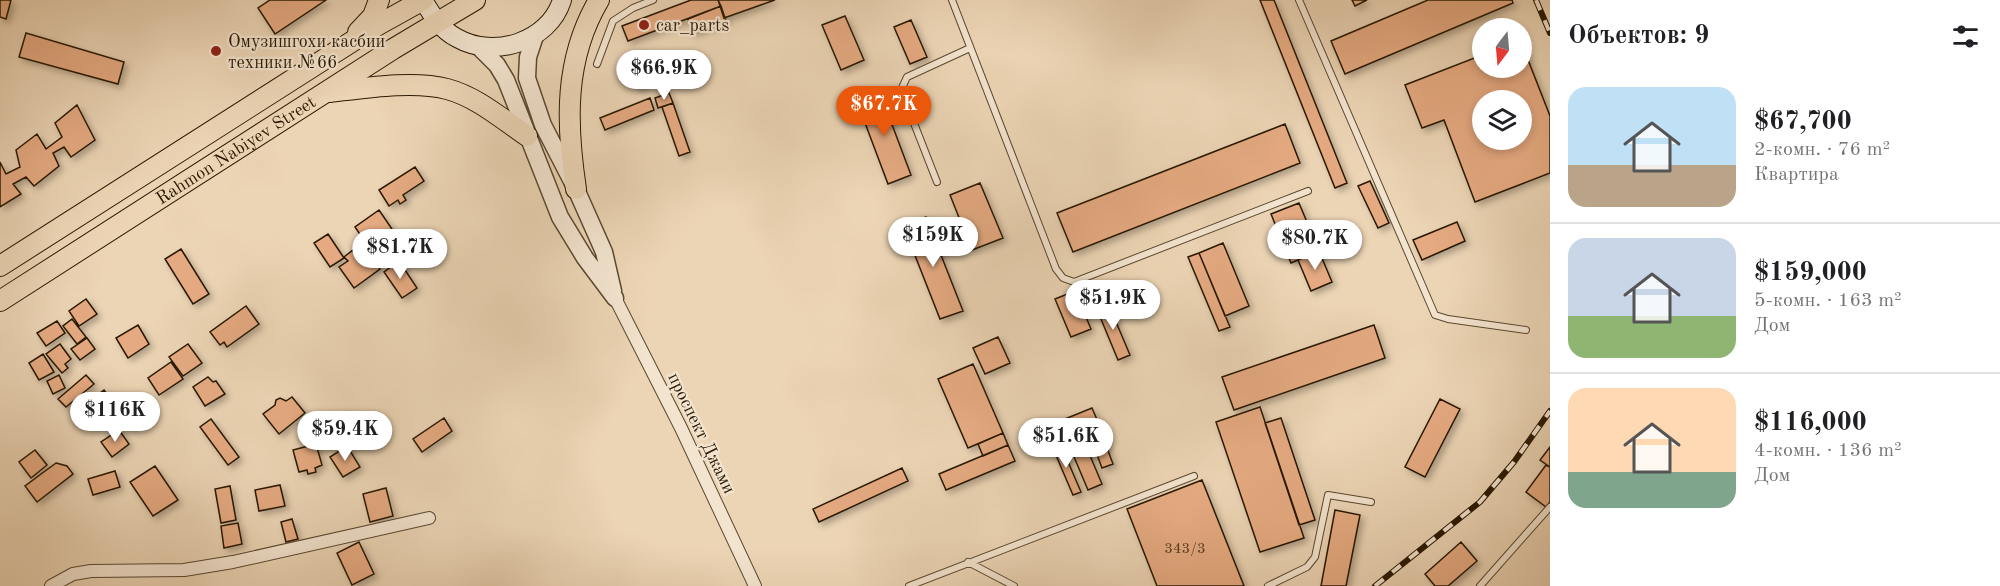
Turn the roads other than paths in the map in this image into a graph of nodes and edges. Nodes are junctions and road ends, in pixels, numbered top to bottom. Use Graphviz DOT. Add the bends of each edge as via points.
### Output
graph roads {
  1 [pos="379,0"];
  2 [pos="423,0"];
  3 [pos="475,0"];
  4 [pos="562,0"];
  5 [pos="599,0"];
  6 [pos="653,0"];
  7 [pos="952,0"];
  8 [pos="1299,0"];
  9 [pos="437,23"];
  10 [pos="535,36"];
  11 [pos="345,47"];
  12 [pos="479,47"];
  13 [pos="970,48"];
  14 [pos="597,64"];
  15 [pos="325,93"];
  16 [pos="206,135"];
  17 [pos="527,136"];
  18 [pos="220,160"];
  19 [pos="937,182"];
  20 [pos="576,189"];
  21 [pos="1308,191"];
  22 [pos="0,266"];
  23 [pos="615,298"];
  24 [pos="0,301"];
  25 [pos="1526,330"];
  26 [pos="1194,476"];
  27 [pos="1371,502"];
  28 [pos="1550,507"];
  29 [pos="429,518"];
  30 [pos="968,562"];
  31 [pos="51,586"];
  32 [pos="755,586"];
  33 [pos="909,586"];
  34 [pos="1014,586"];
  35 [pos="1268,586"];
  36 [pos="1480,586"];
  1 -- 11 [label="main road" via="373,16"];
  2 -- 9 [label="main road"];
  2 -- 11 [label="main road, Rahmon Nabiyev Street"];
  3 -- 9 [label="main road, Rahmon Nabiyev Street"];
  4 -- 10 [label="main road" via="558,11"];
  5 -- 20 [label="main road" via="573,65 569,110"];
  6 -- 14 [label="lane" via="613,21"];
  7 -- 13 [label="lane"];
  8 -- 25 [label="lane" via="1435,315"];
  9 -- 12 [label="main road" via="456,38"];
  9 -- 15 [label="main road, Rahmon Nabiyev Street"];
  10 -- 12 [label="main road" via="508,47"];
  10 -- 20 [label="street" via="527,78 543,126"];
  11 -- 16 [label="main road, Rahmon Nabiyev Street"];
  12 -- 17 [label="street" via="506,80"];
  13 -- 19 [label="lane" via="907,77 901,90"];
  13 -- 21 [label="lane" via="1056,269 1064,278 1074,282"];
  15 -- 17 [label="main road" via="412,85 446,88 481,103"];
  15 -- 18 [label="main road, Rahmon Nabiyev Street"];
  16 -- 18 [label="main road"];
  16 -- 22 [label="main road, Rahmon Nabiyev Street"];
  17 -- 23 [label="street" via="560,217"];
  18 -- 24 [label="main road, Rahmon Nabiyev Street"];
  20 -- 23 [label="street" via="604,252"];
  23 -- 32 [label="street, проспект Джами"];
  26 -- 30 [label="lane"];
  27 -- 35 [label="lane" via="1328,495 1315,557 1307,567"];
  28 -- 36 [label="lane"];
  29 -- 31 [label="street" via="233,562 184,570 91,571 73,574"];
  30 -- 33 [label="lane"];
  30 -- 34 [label="lane"];
}
